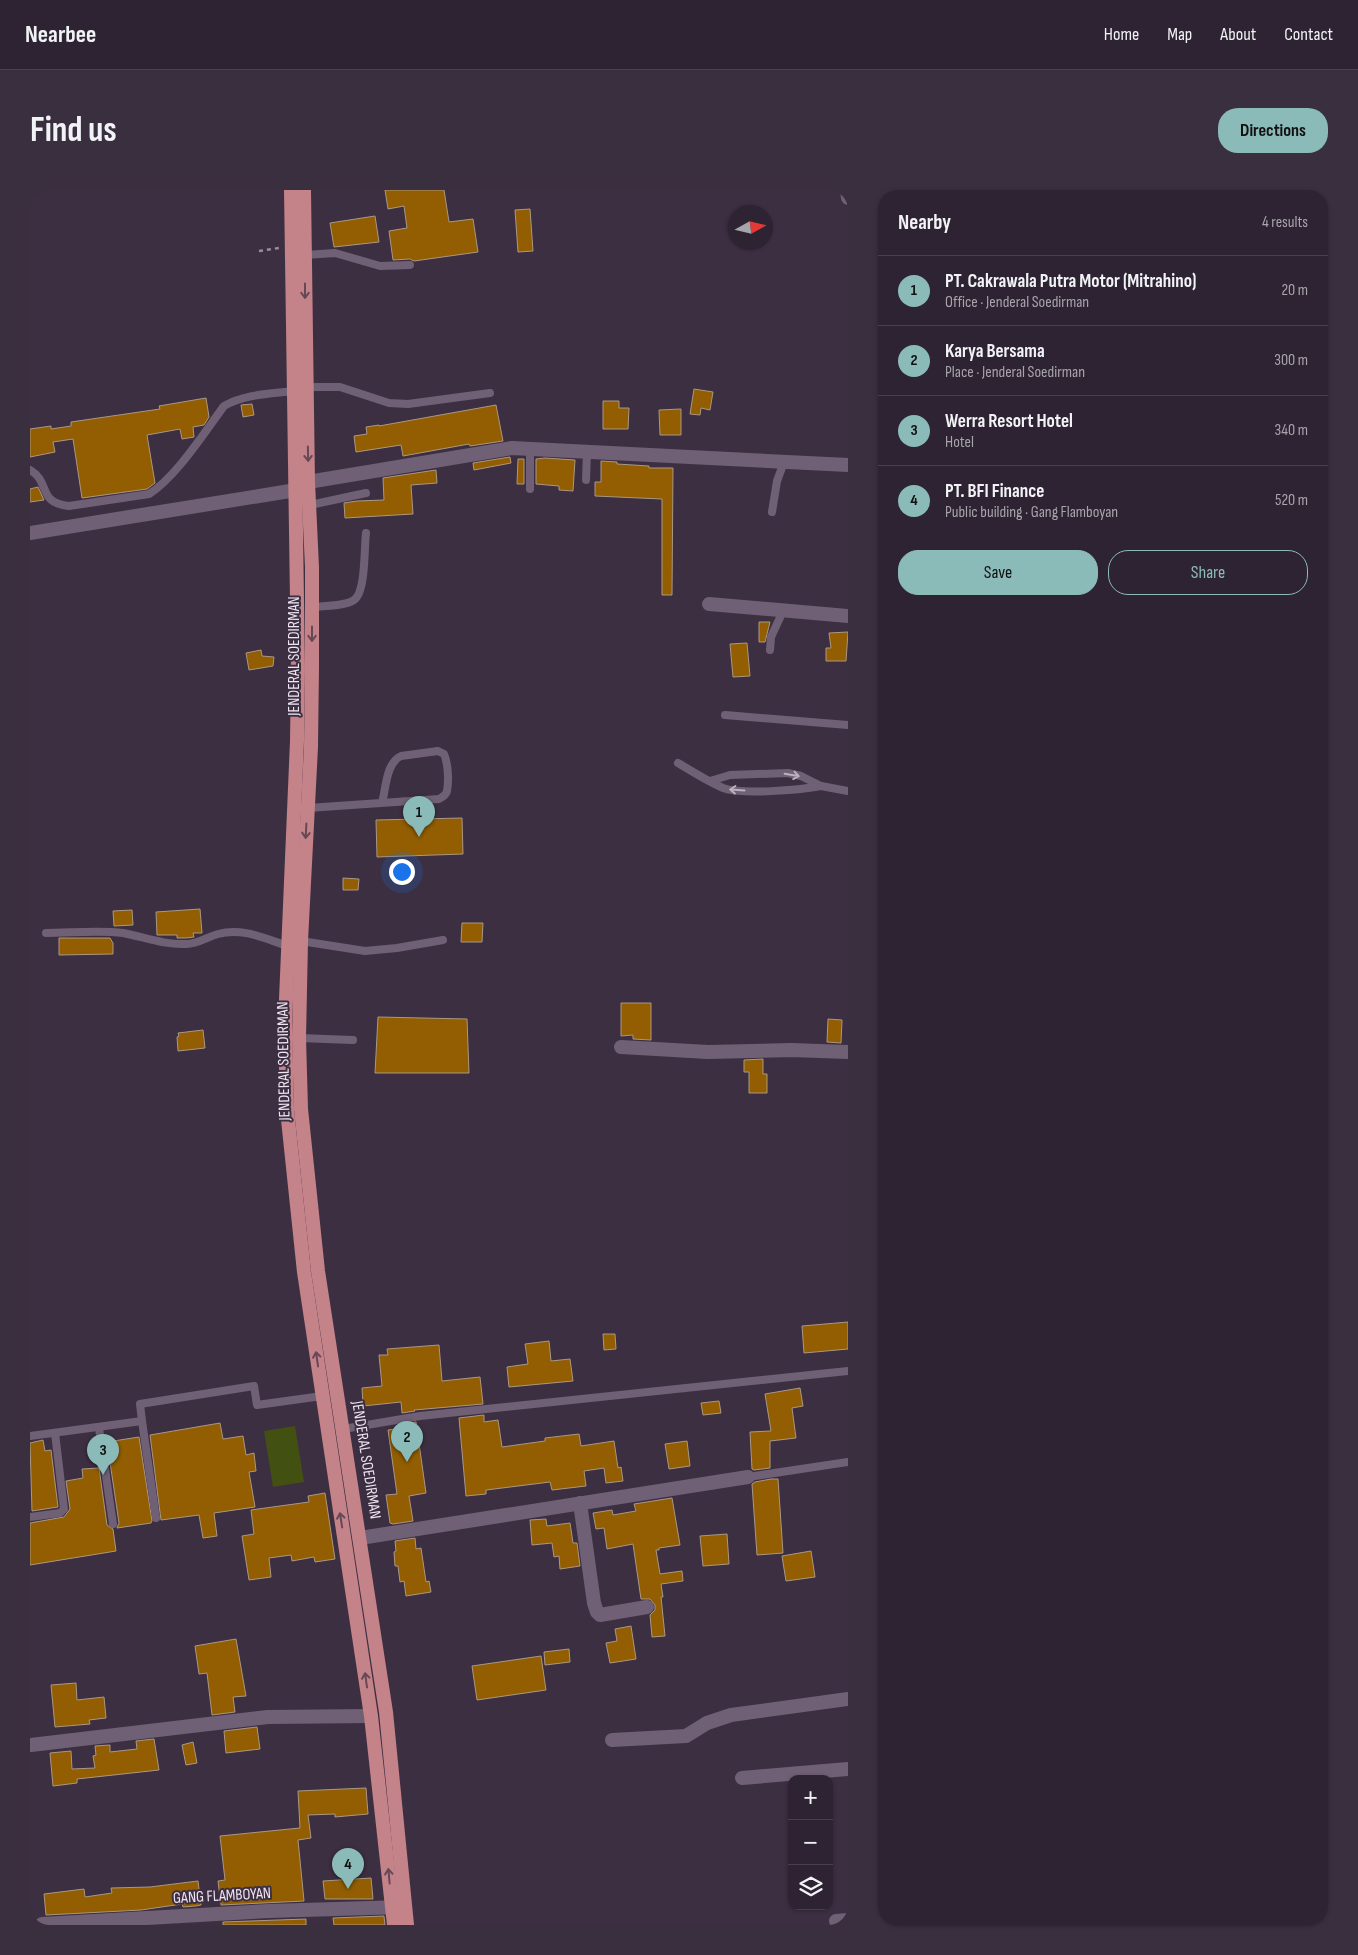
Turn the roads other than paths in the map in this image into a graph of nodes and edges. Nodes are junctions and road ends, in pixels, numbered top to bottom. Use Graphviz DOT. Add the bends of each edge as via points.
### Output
graph roads {
  1 [pos="291,190"];
  2 [pos="304,190"];
  3 [pos="847,190"];
  4 [pos="848,198"];
  5 [pos="305,255"];
  6 [pos="410,266"];
  7 [pos="300,389"];
  8 [pos="490,393"];
  9 [pos="530,448"];
  10 [pos="587,452"];
  11 [pos="784,462"];
  12 [pos="848,465"];
  13 [pos="30,470"];
  14 [pos="586,480"];
  15 [pos="308,482"];
  16 [pos="530,489"];
  17 [pos="296,490"];
  18 [pos="366,493"];
  19 [pos="310,505"];
  20 [pos="772,512"];
  21 [pos="30,533"];
  22 [pos="366,533"];
  23 [pos="708,604"];
  24 [pos="312,607"];
  25 [pos="783,611"];
  26 [pos="848,616"];
  27 [pos="770,650"];
  28 [pos="725,715"];
  29 [pos="848,725"];
  30 [pos="678,764"];
  31 [pos="763,773"];
  32 [pos="710,781"];
  33 [pos="821,786"];
  34 [pos="762,790"];
  35 [pos="848,791"];
  36 [pos="382,803"];
  37 [pos="308,808"];
  38 [pos="46,933"];
  39 [pos="443,940"];
  40 [pos="295,944"];
  41 [pos="299,1038"];
  42 [pos="353,1040"];
  43 [pos="621,1047"];
  44 [pos="848,1052"];
  45 [pos="848,1371"];
  46 [pos="322,1396"];
  47 [pos="142,1421"];
  48 [pos="99,1428"];
  49 [pos="343,1429"];
  50 [pos="55,1433"];
  51 [pos="30,1436"];
  52 [pos="848,1462"];
  53 [pos="748,1477"];
  54 [pos="580,1503"];
  55 [pos="30,1517"];
  56 [pos="156,1518"];
  57 [pos="113,1524"];
  58 [pos="360,1538"];
  59 [pos="647,1607"];
  60 [pos="848,1699"];
  61 [pos="371,1716"];
  62 [pos="612,1740"];
  63 [pos="31,1745"];
  64 [pos="848,1769"];
  65 [pos="742,1778"];
  66 [pos="399,1907"];
  67 [pos="42,1924"];
  68 [pos="394,1925"];
  69 [pos="407,1925"];
  1 -- 7 [label="highway, JENDERAL SOEDIRMAN"];
  2 -- 5 [label="highway, JENDERAL SOEDIRMAN"];
  3 -- 4 [label="street"];
  5 -- 6 [label="lane" via="335,253 380,266"];
  5 -- 7 [label="highway, JENDERAL SOEDIRMAN, one-way"];
  7 -- 8 [label="lane" via="340,387 388,403 408,404"];
  7 -- 13 [label="lane" via="234,400 224,406 175,470 149,494 57,505 49,499 36,473"];
  7 -- 15 [label="highway, JENDERAL SOEDIRMAN, one-way"];
  7 -- 17 [label="highway, JENDERAL SOEDIRMAN"];
  9 -- 10 [label="street"];
  9 -- 15 [label="street" via="500,449"];
  9 -- 16 [label="lane"];
  10 -- 11 [label="street"];
  10 -- 14 [label="lane"];
  11 -- 12 [label="street"];
  11 -- 20 [label="lane"];
  15 -- 19 [label="highway, JENDERAL SOEDIRMAN"];
  17 -- 21 [label="street"];
  17 -- 40 [label="highway, JENDERAL SOEDIRMAN"];
  18 -- 19 [label="lane"];
  19 -- 24 [label="highway, JENDERAL SOEDIRMAN"];
  22 -- 24 [label="lane" via="361,590 355,600"];
  23 -- 25 [label="street"];
  24 -- 37 [label="highway, JENDERAL SOEDIRMAN, one-way"];
  25 -- 26 [label="street"];
  25 -- 27 [label="lane" via="771,637"];
  28 -- 29 [label="lane"];
  30 -- 32 [label="lane"];
  31 -- 32 [label="lane" via="730,775"];
  31 -- 33 [label="lane, one-way" via="794,775"];
  31 -- 34 [label="lane"];
  34 -- 32 [label="lane, one-way" via="725,788"];
  33 -- 34 [label="lane"];
  33 -- 35 [label="lane"];
  36 -- 36 [label="lane" via="396,758 438,751 444,754 447,784 444,796"];
  36 -- 37 [label="lane"];
  37 -- 40 [label="highway, JENDERAL SOEDIRMAN, one-way"];
  38 -- 40 [label="lane" via="121,933 156,942 185,944 198,943 216,934 243,931"];
  39 -- 40 [label="lane" via="365,950"];
  40 -- 41 [label="highway, JENDERAL SOEDIRMAN"];
  46 -- 40 [label="highway, JENDERAL SOEDIRMAN, one-way" via="304,1272 287,1110 285,1050"];
  41 -- 42 [label="lane"];
  41 -- 49 [label="highway, JENDERAL SOEDIRMAN" via="307,1176"];
  43 -- 44 [label="street" via="708,1052"];
  45 -- 49 [label="lane" via="420,1416"];
  46 -- 47 [label="lane" via="257,1405 254,1386 140,1404"];
  61 -- 46 [label="highway, JENDERAL SOEDIRMAN, one-way"];
  47 -- 48 [label="lane"];
  47 -- 56 [label="lane"];
  48 -- 50 [label="lane"];
  48 -- 57 [label="lane"];
  49 -- 58 [label="highway, JENDERAL SOEDIRMAN"];
  50 -- 51 [label="lane"];
  50 -- 55 [label="lane" via="64,1509 60,1513"];
  52 -- 53 [label="lane"];
  53 -- 54 [label="street"];
  54 -- 58 [label="street"];
  54 -- 59 [label="street" via="597,1612"];
  58 -- 66 [label="highway, JENDERAL SOEDIRMAN" via="386,1712"];
  60 -- 62 [label="street" via="731,1716 707,1723 686,1736"];
  61 -- 63 [label="street" via="268,1718"];
  66 -- 61 [label="highway, JENDERAL SOEDIRMAN, one-way"];
  64 -- 65 [label="street"];
  66 -- 67 [label="street, GANG FLAMBOYAN" via="269,1910"];
  66 -- 68 [label="highway, JENDERAL SOEDIRMAN"];
  66 -- 69 [label="highway, JENDERAL SOEDIRMAN"];
}
